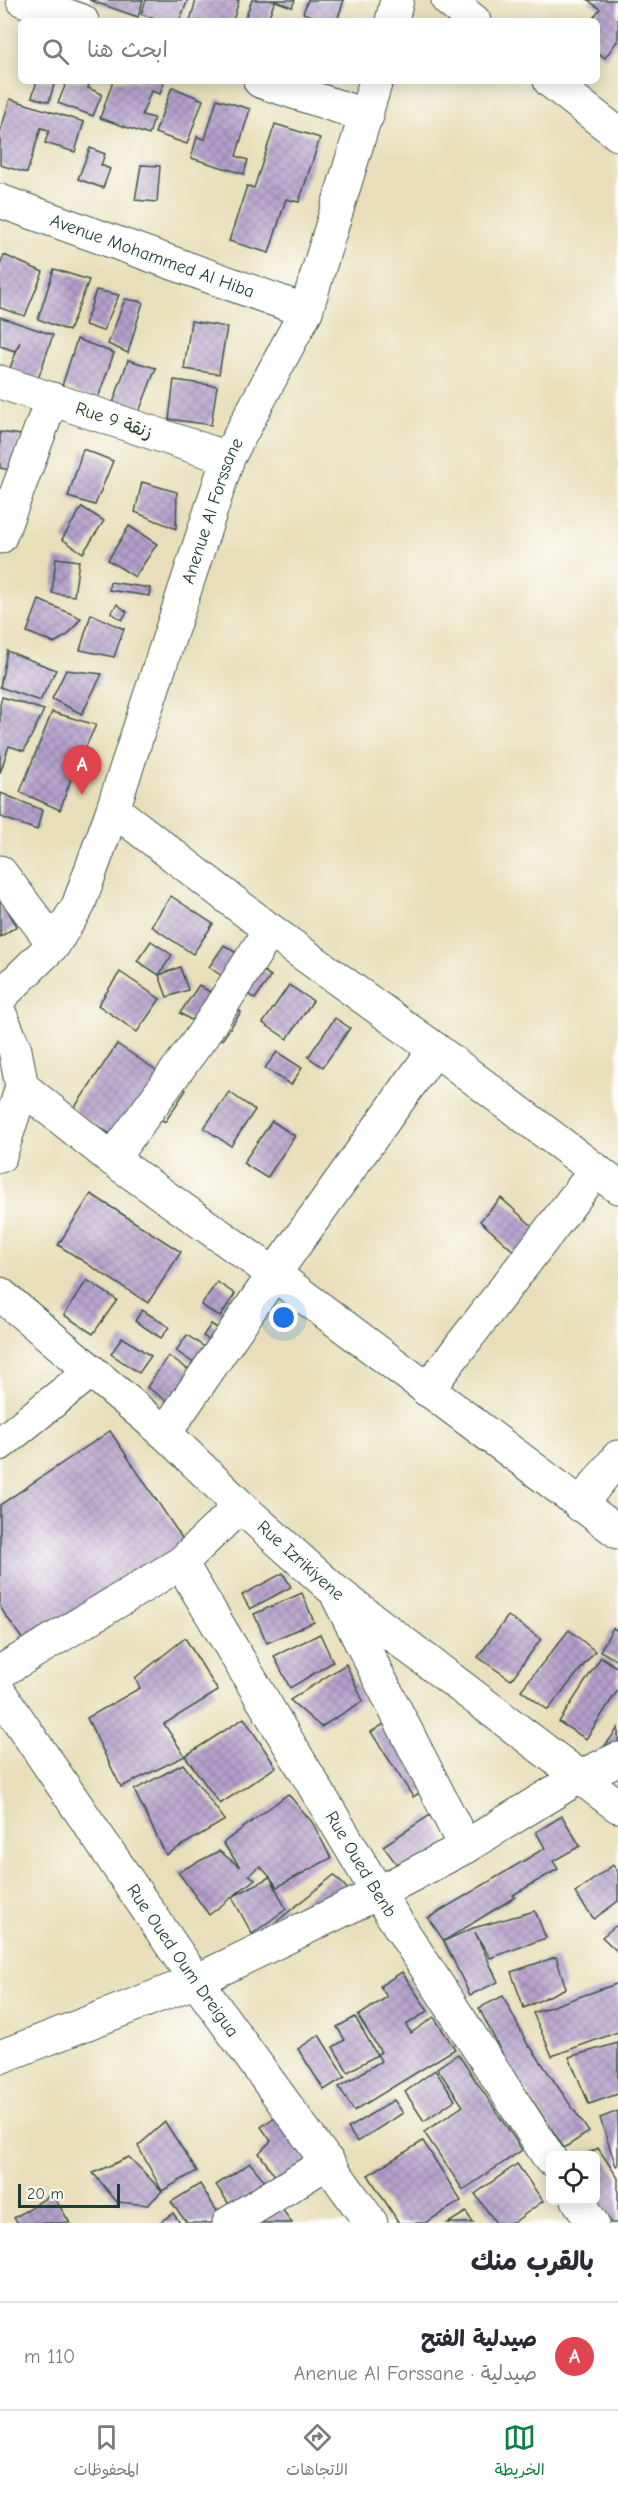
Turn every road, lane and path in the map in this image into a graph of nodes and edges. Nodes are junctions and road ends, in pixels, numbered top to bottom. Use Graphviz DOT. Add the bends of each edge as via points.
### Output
graph roads {
  1 [pos="23,0"];
  2 [pos="397,0"];
  3 [pos="448,0"];
  4 [pos="74,18"];
  5 [pos="393,18"];
  6 [pos="470,18"];
  7 [pos="269,84"];
  8 [pos="375,84"];
  9 [pos="554,84"];
  10 [pos="367,116"];
  11 [pos="618,134"];
  12 [pos="0,201"];
  13 [pos="306,311"];
  14 [pos="0,382"];
  15 [pos="52,399"];
  16 [pos="228,458"];
  17 [pos="0,537"];
  18 [pos="113,809"];
  19 [pos="0,872"];
  20 [pos="270,930"];
  21 [pos="54,944"];
  22 [pos="0,997"];
  23 [pos="0,1014"];
  24 [pos="435,1049"];
  25 [pos="21,1087"];
  26 [pos="0,1156"];
  27 [pos="112,1159"];
  28 [pos="607,1179"];
  29 [pos="274,1274"];
  30 [pos="0,1293"];
  31 [pos="91,1371"];
  32 [pos="427,1390"];
  33 [pos="165,1433"];
  34 [pos="0,1444"];
  35 [pos="618,1457"];
  36 [pos="580,1505"];
  37 [pos="240,1506"];
  38 [pos="618,1532"];
  39 [pos="181,1563"];
  40 [pos="335,1591"];
  41 [pos="0,1672"];
  42 [pos="0,1693"];
  43 [pos="618,1759"];
  44 [pos="579,1777"];
  45 [pos="618,1806"];
  46 [pos="465,1847"];
  47 [pos="378,1893"];
  48 [pos="196,1981"];
  49 [pos="0,2057"];
  50 [pos="546,2153"];
  51 [pos="328,2162"];
  52 [pos="581,2205"];
  53 [pos="229,2223"];
  54 [pos="371,2223"];
  55 [pos="592,2223"];
  1 -- 4 [label="street"];
  2 -- 5 [label="street"];
  3 -- 6 [label="street"];
  7 -- 10 [label="street"];
  8 -- 10 [label="street, Anenue Al Forssane"];
  9 -- 11 [label="street"];
  10 -- 13 [label="street, Anenue Al Forssane"];
  12 -- 13 [label="street, Avenue Mohammed Al Hiba"];
  13 -- 16 [label="street, Anenue Al Forssane"];
  14 -- 15 [label="street, Rue 9 زنقة"];
  15 -- 16 [label="street, Rue 9 زنقة"];
  15 -- 17 [label="street"];
  16 -- 18 [label="street, Anenue Al Forssane"];
  18 -- 20 [label="street"];
  18 -- 21 [label="street, Anenue Al Forssane" via="78,906"];
  19 -- 21 [label="street"];
  20 -- 24 [label="street"];
  20 -- 27 [label="street" via="202,1036"];
  21 -- 22 [label="street, Anenue Al Forssane"];
  23 -- 25 [label="street" via="15,1050"];
  24 -- 28 [label="street"];
  24 -- 29 [label="street"];
  25 -- 26 [label="street"];
  25 -- 27 [label="street"];
  27 -- 29 [label="street"];
  28 -- 32 [label="street"];
  29 -- 32 [label="street"];
  29 -- 33 [label="street"];
  30 -- 31 [label="street, Rue Izrikiyene"];
  31 -- 33 [label="street, Rue Izrikiyene"];
  31 -- 34 [label="street"];
  32 -- 36 [label="street"];
  33 -- 37 [label="street, Rue Izrikiyene"];
  35 -- 36 [label="street"];
  36 -- 38 [label="street"];
  37 -- 39 [label="street"];
  37 -- 40 [label="street, Rue Izrikiyene"];
  39 -- 41 [label="street"];
  39 -- 47 [label="street, Rue Oued Benb"];
  40 -- 44 [label="street, Rue Izrikiyene"];
  40 -- 46 [label="street"];
  42 -- 48 [label="street, Rue Oued Oum Dreigua"];
  43 -- 44 [label="street"];
  44 -- 45 [label="street, Rue Izrikiyene"];
  44 -- 46 [label="street"];
  46 -- 47 [label="street"];
  47 -- 48 [label="street"];
  47 -- 50 [label="street, Rue Oued Benb"];
  48 -- 49 [label="street"];
  48 -- 51 [label="street, Rue Oued Oum Dreigua"];
  51 -- 53 [label="street"];
  51 -- 54 [label="street, Rue Oued Oum Dreigua"];
  52 -- 55 [label="street"];
}
